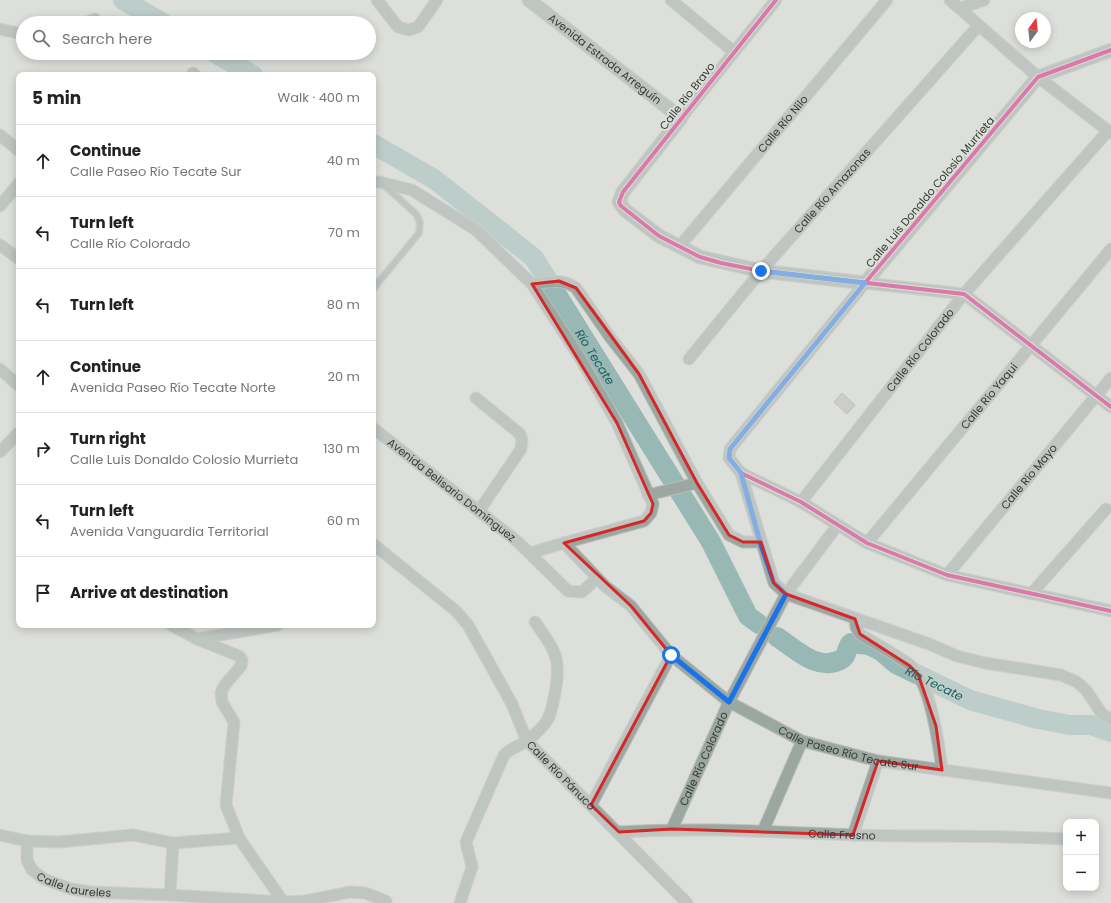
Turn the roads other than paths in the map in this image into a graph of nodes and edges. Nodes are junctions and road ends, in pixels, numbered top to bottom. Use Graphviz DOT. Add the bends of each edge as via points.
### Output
graph roads {
  1 [pos="377,0"];
  2 [pos="437,0"];
  3 [pos="529,0"];
  4 [pos="670,0"];
  5 [pos="776,0"];
  6 [pos="887,0"];
  7 [pos="950,0"];
  8 [pos="984,0"];
  9 [pos="961,8"];
  10 [pos="979,25"];
  11 [pos="0,29"];
  12 [pos="16,32"];
  13 [pos="1111,50"];
  14 [pos="734,52"];
  15 [pos="1038,77"];
  16 [pos="682,118"];
  17 [pos="1109,132"];
  18 [pos="0,135"];
  19 [pos="16,148"];
  20 [pos="377,182"];
  21 [pos="16,187"];
  22 [pos="0,206"];
  23 [pos="0,245"];
  24 [pos="679,247"];
  25 [pos="1111,249"];
  26 [pos="16,259"];
  27 [pos="761,271"];
  28 [pos="865,283"];
  29 [pos="532,284"];
  30 [pos="376,287"];
  31 [pos="964,294"];
  32 [pos="1030,347"];
  33 [pos="689,358"];
  34 [pos="0,369"];
  35 [pos="1111,378"];
  36 [pos="16,383"];
  37 [pos="1097,395"];
  38 [pos="476,398"];
  39 [pos="1111,407"];
  40 [pos="376,430"];
  41 [pos="16,435"];
  42 [pos="0,452"];
  43 [pos="741,473"];
  44 [pos="697,483"];
  45 [pos="648,495"];
  46 [pos="801,502"];
  47 [pos="1106,509"];
  48 [pos="479,511"];
  49 [pos="837,526"];
  50 [pos="760,542"];
  51 [pos="564,543"];
  52 [pos="867,543"];
  53 [pos="376,546"];
  54 [pos="530,553"];
  55 [pos="947,575"];
  56 [pos="597,578"];
  57 [pos="786,594"];
  58 [pos="1031,594"];
  59 [pos="1111,610"];
  60 [pos="855,619"];
  61 [pos="535,622"];
  62 [pos="177,628"];
  63 [pos="261,628"];
  64 [pos="197,639"];
  65 [pos="671,655"];
  66 [pos="729,702"];
  67 [pos="1111,719"];
  68 [pos="527,741"];
  69 [pos="802,741"];
  70 [pos="878,761"];
  71 [pos="942,770"];
  72 [pos="1111,793"];
  73 [pos="591,805"];
  74 [pos="672,829"];
  75 [pos="763,831"];
  76 [pos="619,832"];
  77 [pos="0,835"];
  78 [pos="853,835"];
  79 [pos="239,838"];
  80 [pos="1063,839"];
  81 [pos="27,841"];
  82 [pos="173,843"];
  83 [pos="170,895"];
  84 [pos="386,901"];
  85 [pos="284,902"];
  86 [pos="460,903"];
  87 [pos="687,903"];
  1 -- 2 [label="street" via="398,26 409,30 418,27"];
  3 -- 16 [label="street, Avenida Estrada Arreguín"];
  4 -- 14 [label="street"];
  5 -- 14 [label="street, Calle Río Bravo"];
  6 -- 24 [label="street, Calle Río Nilo"];
  7 -- 9 [label="street"];
  8 -- 9 [label="street"];
  9 -- 10 [label="street"];
  10 -- 15 [label="street"];
  10 -- 27 [label="street, Calle Río Amazonas"];
  11 -- 12 [label="street"];
  13 -- 15 [label="street"];
  14 -- 16 [label="street, Calle Río Bravo"];
  15 -- 17 [label="street"];
  15 -- 28 [label="street, Calle Luis Donaldo Colosio Murrieta"];
  16 -- 24 [label="street, Calle Río Bravo" via="623,192 619,202 658,236"];
  17 -- 31 [label="street, Calle Río Colorado"];
  18 -- 19 [label="street"];
  20 -- 29 [label="street" via="412,190 476,230"];
  20 -- 30 [label="lane" via="417,215 420,223 419,233"];
  21 -- 22 [label="street"];
  23 -- 26 [label="street"];
  24 -- 27 [label="street" via="700,257"];
  25 -- 32 [label="street, Calle Río Yaqui"];
  27 -- 28 [label="street"];
  27 -- 33 [label="street, Calle Río Amazonas"];
  28 -- 31 [label="street"];
  28 -- 43 [label="street, Calle Luis Donaldo Colosio Murrieta" via="730,449 729,458"];
  29 -- 44 [label="street" via="560,281 576,288 639,374"];
  29 -- 45 [label="street" via="580,358 617,423"];
  31 -- 32 [label="street"];
  31 -- 46 [label="street, Calle Río Colorado"];
  32 -- 37 [label="street"];
  32 -- 52 [label="street, Calle Río Yaqui"];
  34 -- 36 [label="street"];
  35 -- 37 [label="street, Calle Río Mayo"];
  37 -- 39 [label="street"];
  37 -- 55 [label="street, Calle Río Mayo"];
  38 -- 48 [label="street" via="520,434 522,440 522,449"];
  40 -- 48 [label="street, Avenida Belisario Domínguez"];
  41 -- 42 [label="street"];
  43 -- 46 [label="street"];
  43 -- 50 [label="street"];
  44 -- 45 [label="street"];
  44 -- 50 [label="street" via="729,535 743,542"];
  45 -- 51 [label="street" via="653,504 651,513 644,521"];
  46 -- 49 [label="street"];
  47 -- 58 [label="street"];
  48 -- 54 [label="street, Avenida Belisario Domínguez"];
  49 -- 52 [label="street"];
  49 -- 57 [label="street, Calle Río Colorado"];
  50 -- 57 [label="street" via="774,582"];
  51 -- 54 [label="street"];
  51 -- 56 [label="street, Calle Paseo Río Tecate Sur"];
  52 -- 55 [label="street"];
  53 -- 68 [label="street, Calle Río Pánuco" via="456,611 468,625 512,704"];
  54 -- 56 [label="street, Avenida Belisario Domínguez" via="568,591 582,592"];
  55 -- 58 [label="street"];
  56 -- 65 [label="street, Calle Paseo Río Tecate Sur" via="631,606"];
  57 -- 60 [label="street"];
  57 -- 66 [label="street, Calle Río Colorado"];
  58 -- 59 [label="street"];
  60 -- 67 [label="street" via="957,656 1061,675 1077,682 1086,690 1102,714"];
  60 -- 71 [label="street" via="860,634 910,666 918,674 936,726"];
  61 -- 68 [label="street" via="554,648 558,663 558,679 548,718"];
  62 -- 64 [label="street"];
  63 -- 64 [label="street"];
  64 -- 79 [label="street" via="239,656 242,660 241,666 221,693 222,702 234,722 226,805"];
  65 -- 66 [label="street, Calle Paseo Río Tecate Sur"];
  65 -- 73 [label="street"];
  66 -- 69 [label="street, Calle Paseo Río Tecate Sur"];
  66 -- 74 [label="street, Calle Río Colorado"];
  68 -- 73 [label="street, Calle Río Pánuco"];
  68 -- 86 [label="street" via="511,748 504,755 473,823 466,842 472,867"];
  69 -- 70 [label="street, Calle Paseo Río Tecate Sur"];
  69 -- 75 [label="street"];
  70 -- 71 [label="street, Calle Paseo Río Tecate Sur"];
  70 -- 78 [label="street"];
  71 -- 72 [label="street, Calle Paseo Río Tecate Sur"];
  73 -- 76 [label="street, Calle Río Pánuco"];
  74 -- 75 [label="street, Calle Fresno"];
  74 -- 76 [label="street, Calle Fresno"];
  75 -- 78 [label="street, Calle Fresno"];
  76 -- 87 [label="street, Calle Río Pánuco"];
  77 -- 81 [label="street"];
  78 -- 80 [label="street, Calle Fresno" via="1017,836"];
  79 -- 82 [label="street"];
  79 -- 85 [label="street"];
  81 -- 82 [label="street" via="58,842 133,835"];
  81 -- 83 [label="street, Calle Laureles" via="27,860 32,870 71,889"];
  82 -- 83 [label="street"];
  83 -- 85 [label="street, Calle Laureles"];
  84 -- 85 [label="street, Calle Laureles" via="365,893 350,892 305,901"];
}
